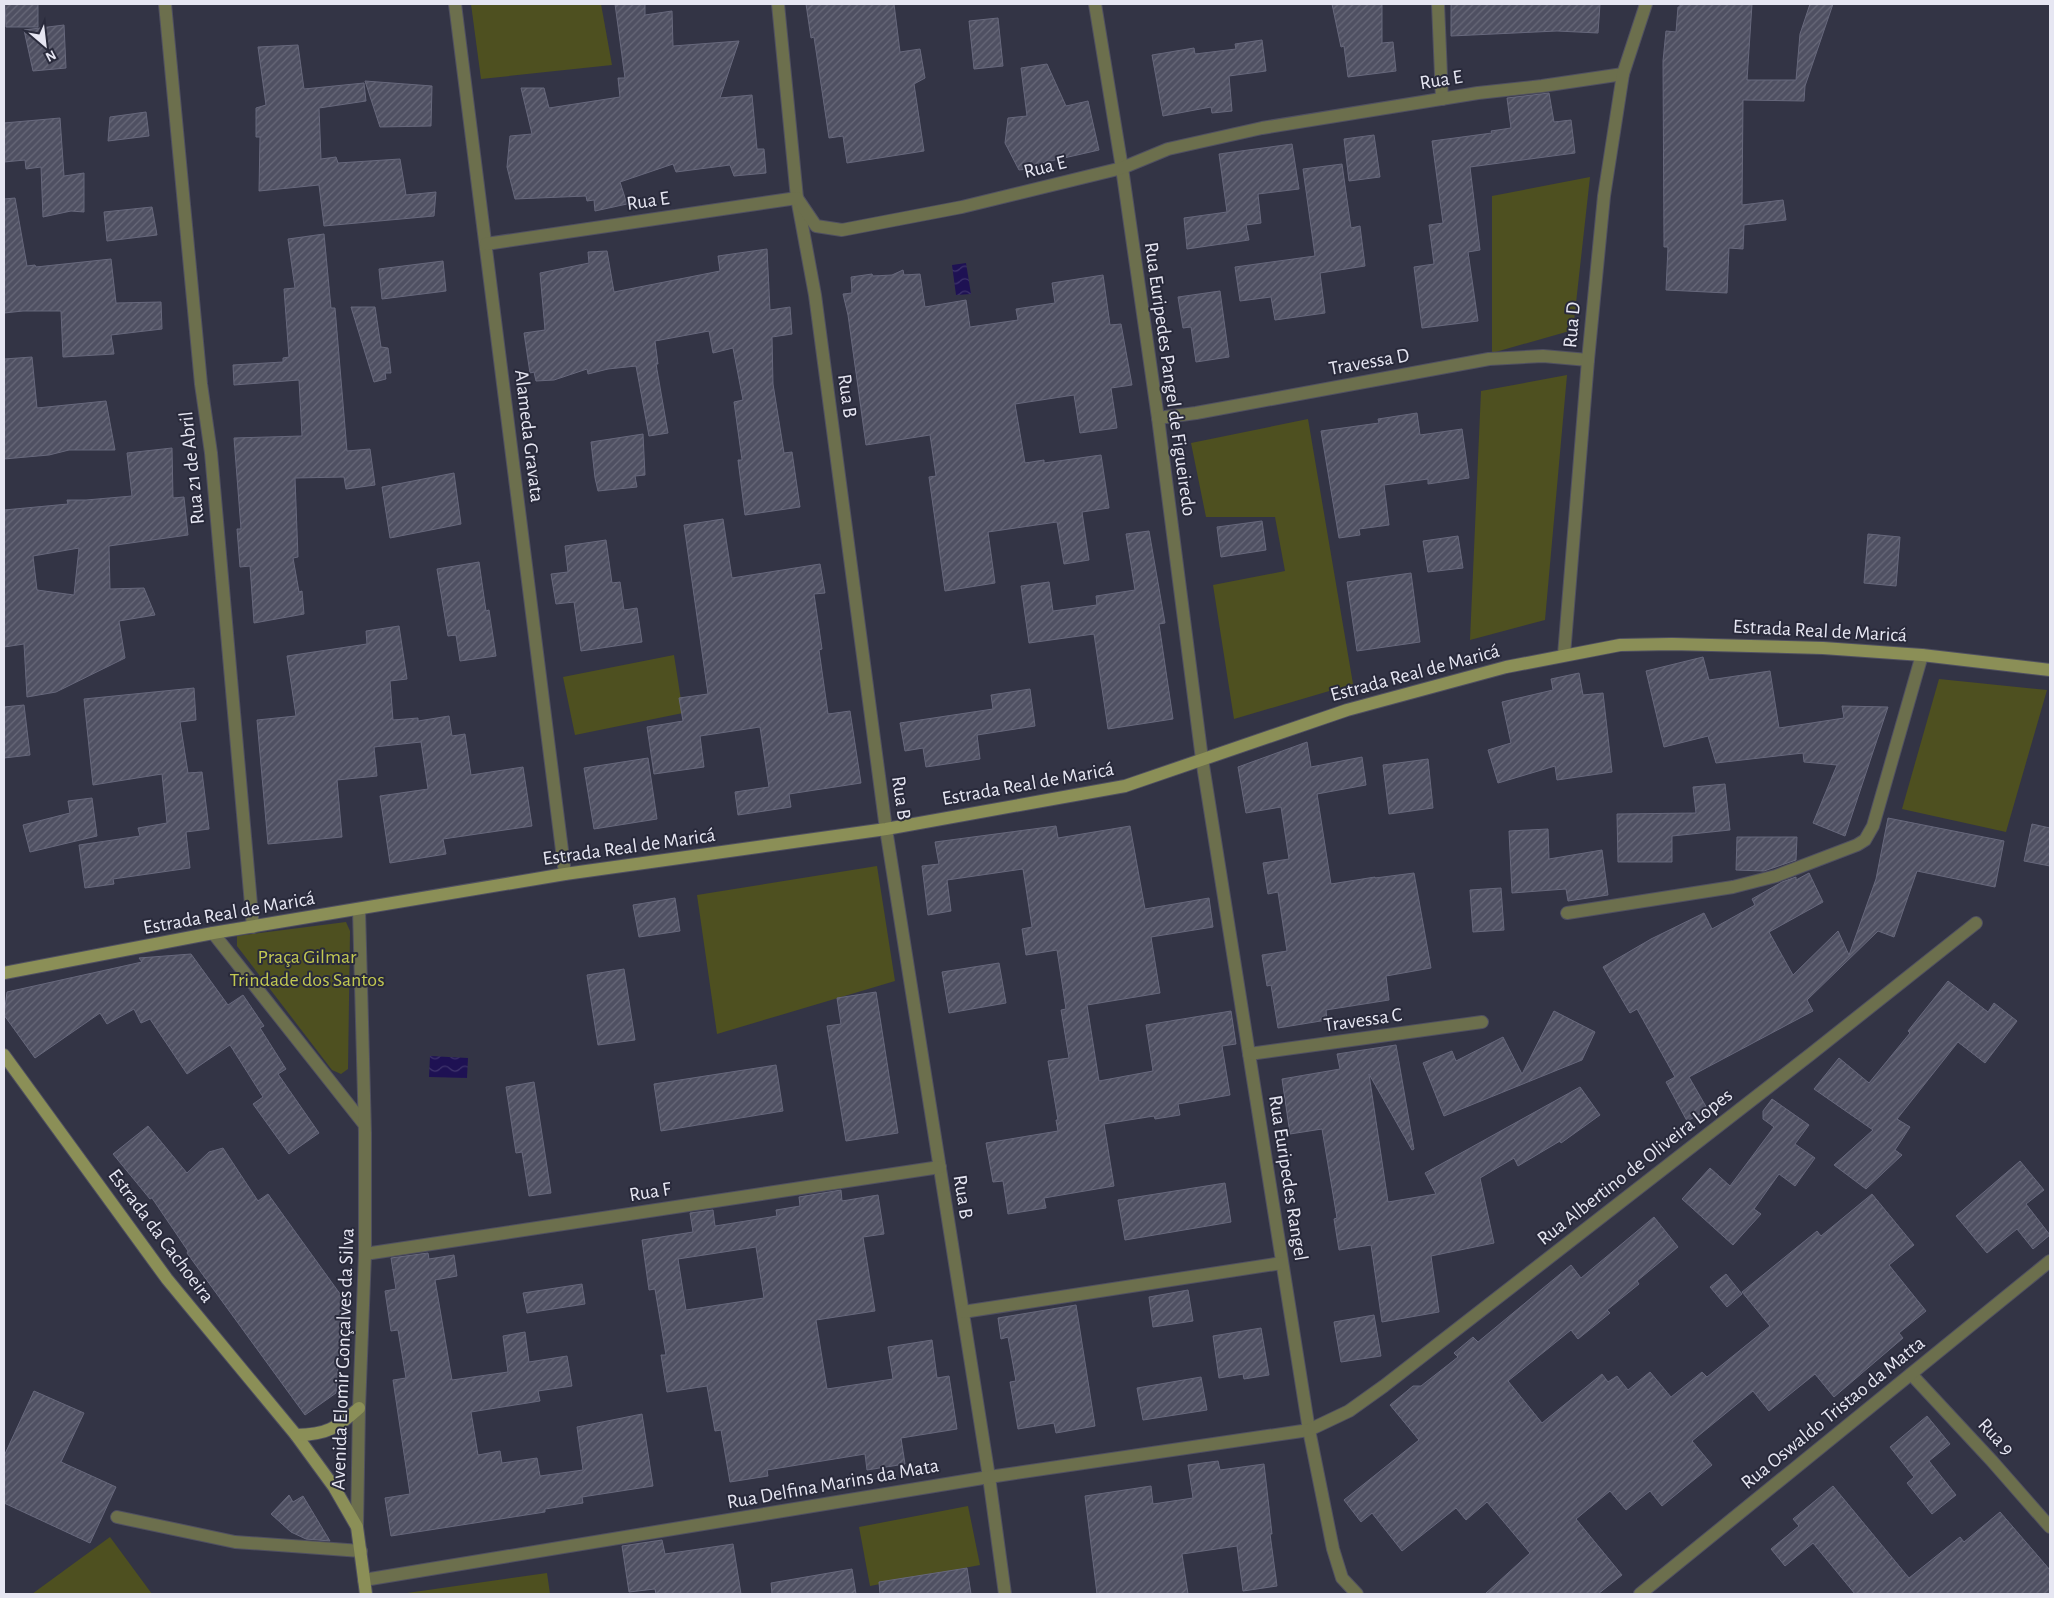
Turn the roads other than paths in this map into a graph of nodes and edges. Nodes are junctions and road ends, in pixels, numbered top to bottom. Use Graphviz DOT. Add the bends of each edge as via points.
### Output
graph roads {
  1 [pos="165,4"];
  2 [pos="455,4"];
  3 [pos="778,4"];
  4 [pos="1096,4"];
  5 [pos="1438,4"];
  6 [pos="1646,4"];
  7 [pos="1623,74"];
  8 [pos="1442,99"];
  9 [pos="1122,168"];
  10 [pos="797,198"];
  11 [pos="486,244"];
  12 [pos="1588,360"];
  13 [pos="1158,418"];
  14 [pos="1564,655"];
  15 [pos="1922,655"];
  16 [pos="2050,670"];
  17 [pos="1202,760"];
  18 [pos="886,829"];
  19 [pos="565,874"];
  20 [pos="359,910"];
  21 [pos="1567,912"];
  22 [pos="1976,923"];
  23 [pos="253,927"];
  24 [pos="213,933"];
  25 [pos="4,973"];
  26 [pos="1482,1022"];
  27 [pos="1249,1054"];
  28 [pos="4,1055"];
  29 [pos="364,1124"];
  30 [pos="940,1168"];
  31 [pos="365,1254"];
  32 [pos="2050,1261"];
  33 [pos="1282,1263"];
  34 [pos="963,1312"];
  35 [pos="1911,1374"];
  36 [pos="359,1408"];
  37 [pos="1309,1430"];
  38 [pos="296,1435"];
  39 [pos="989,1477"];
  40 [pos="117,1517"];
  41 [pos="357,1527"];
  42 [pos="2050,1527"];
  43 [pos="361,1552"];
  44 [pos="364,1580"];
  45 [pos="366,1594"];
  46 [pos="1005,1594"];
  47 [pos="1357,1594"];
  48 [pos="1640,1594"];
  1 -- 23 [label="street, Rua 21 de Abril" via="201,384 211,453"];
  2 -- 11 [label="street, Alameda Gravata"];
  3 -- 10 [label="street, Rua B"];
  4 -- 9 [label="street, Rua Euripedes Pangel de Figueiredo"];
  5 -- 8 [label="street"];
  6 -- 7 [label="street, Rua D"];
  7 -- 8 [label="street, Rua E"];
  7 -- 12 [label="street, Rua D" via="1604,196"];
  8 -- 9 [label="street, Rua E" via="1262,128 1168,149"];
  9 -- 10 [label="street, Rua E" via="962,206 842,230 816,226"];
  9 -- 13 [label="street, Rua Euripedes Pangel de Figueiredo"];
  10 -- 11 [label="street, Rua E"];
  10 -- 18 [label="street, Rua B" via="815,295"];
  11 -- 19 [label="street, Alameda Gravata"];
  12 -- 13 [label="street, Travessa D" via="1542,356 1489,360"];
  12 -- 14 [label="street, Rua D"];
  13 -- 17 [label="street, Rua Euripedes Pangel de Figueiredo"];
  14 -- 15 [label="main road, Estrada Real de Maricá" via="1620,645 1672,644 1823,648"];
  14 -- 17 [label="main road, Estrada Real de Maricá" via="1506,666 1346,710"];
  15 -- 16 [label="main road, Estrada Real de Maricá"];
  15 -- 21 [label="street" via="1873,826 1857,846 1776,876 1733,887"];
  17 -- 18 [label="main road, Estrada Real de Maricá" via="1125,786"];
  17 -- 27 [label="street, Rua Euripedes Rangel"];
  18 -- 19 [label="main road, Estrada Real de Maricá"];
  18 -- 30 [label="street, Rua B"];
  19 -- 20 [label="main road, Estrada Real de Maricá"];
  20 -- 23 [label="main road, Estrada Real de Maricá"];
  20 -- 29 [label="street"];
  22 -- 37 [label="street, Rua Albertino de Oliveira Lopes" via="1384,1386 1349,1411"];
  23 -- 24 [label="main road, Estrada Real de Maricá"];
  24 -- 25 [label="main road, Estrada Real de Maricá"];
  24 -- 29 [label="street"];
  26 -- 27 [label="street, Travessa C"];
  27 -- 33 [label="street, Rua Euripedes Rangel"];
  28 -- 38 [label="main road, Estrada da Cachoeira" via="167,1278"];
  29 -- 31 [label="street, Avenida Elomir Gonçalves da Silva"];
  30 -- 31 [label="street, Rua F"];
  30 -- 34 [label="street, Rua B"];
  31 -- 36 [label="street, Avenida Elomir Gonçalves da Silva"];
  32 -- 35 [label="street, Rua Oswaldo Tristao da Matta"];
  33 -- 34 [label="street"];
  33 -- 37 [label="street, Rua Euripedes Rangel"];
  34 -- 39 [label="street, Rua B"];
  35 -- 42 [label="street, Rua 9"];
  35 -- 48 [label="street, Rua Oswaldo Tristao da Matta"];
  36 -- 38 [label="main road" via="325,1433"];
  36 -- 41 [label="street, Avenida Elomir Gonçalves da Silva"];
  37 -- 39 [label="street, Rua Delfina Marins da Mata"];
  37 -- 47 [label="street, Rua Euripedes Rangel" via="1333,1549 1342,1578"];
  38 -- 41 [label="main road, Estrada da Cachoeira" via="334,1487"];
  39 -- 44 [label="street, Rua Delfina Marins da Mata"];
  39 -- 46 [label="street, Rua B"];
  40 -- 43 [label="street" via="235,1542"];
  41 -- 43 [label="main road, Avenida Elomir Gonçalves da Silva"];
  43 -- 44 [label="main road, Avenida Elomir Gonçalves da Silva"];
  44 -- 45 [label="main road, Avenida Elomir Gonçalves da Silva"];
}
